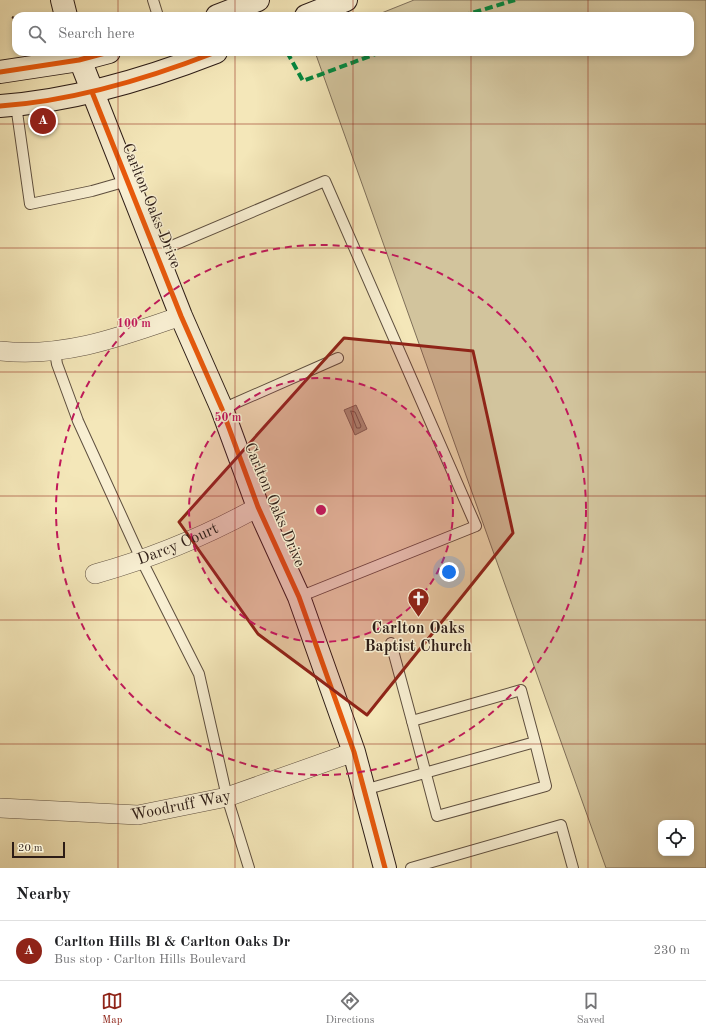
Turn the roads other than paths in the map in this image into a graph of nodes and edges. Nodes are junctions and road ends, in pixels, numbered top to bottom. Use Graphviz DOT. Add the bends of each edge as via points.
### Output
graph roads {
  1 [pos="62,0"];
  2 [pos="152,0"];
  3 [pos="258,0"];
  4 [pos="346,0"];
  5 [pos="65,12"];
  6 [pos="156,12"];
  7 [pos="227,12"];
  8 [pos="316,12"];
  9 [pos="78,56"];
  10 [pos="206,56"];
  11 [pos="0,72"];
  12 [pos="92,92"];
  13 [pos="8,105"];
  14 [pos="127,181"];
  15 [pos="155,253"];
  16 [pos="181,316"];
  17 [pos="0,351"];
  18 [pos="55,352"];
  19 [pos="338,358"];
  20 [pos="222,409"];
  21 [pos="258,507"];
  22 [pos="142,561"];
  23 [pos="95,574"];
  24 [pos="299,597"];
  25 [pos="391,643"];
  26 [pos="412,721"];
  27 [pos="535,742"];
  28 [pos="354,752"];
  29 [pos="426,773"];
  30 [pos="364,790"];
  31 [pos="228,796"];
  32 [pos="0,808"];
  33 [pos="249,868"];
  34 [pos="385,868"];
  35 [pos="411,868"];
  36 [pos="573,868"];
  1 -- 5 [label="main road"];
  2 -- 6 [label="lane"];
  3 -- 7 [label="main road"];
  4 -- 8 [label="main road"];
  9 -- 11 [label="main road"];
  9 -- 12 [label="main road, Carlton Oaks Drive"];
  10 -- 12 [label="main road" via="175,68"];
  12 -- 13 [label="main road" via="32,104"];
  12 -- 14 [label="main road, Carlton Oaks Drive"];
  13 -- 14 [label="lane" via="30,204"];
  14 -- 15 [label="main road, Carlton Oaks Drive"];
  15 -- 16 [label="main road, Carlton Oaks Drive"];
  15 -- 24 [label="lane" via="325,181 476,526"];
  16 -- 18 [label="street" via="98,344"];
  16 -- 20 [label="main road, Carlton Oaks Drive"];
  17 -- 18 [label="street"];
  18 -- 22 [label="lane" via="78,421"];
  19 -- 20 [label="lane"];
  20 -- 21 [label="main road, Carlton Oaks Drive"];
  21 -- 22 [label="street, Darcy Court" via="224,526"];
  21 -- 24 [label="main road, Carlton Oaks Drive"];
  22 -- 23 [label="street, Darcy Court"];
  22 -- 31 [label="lane" via="199,674"];
  24 -- 28 [label="main road, Carlton Oaks Drive"];
  25 -- 26 [label="lane"];
  26 -- 27 [label="lane" via="521,690"];
  26 -- 29 [label="lane"];
  27 -- 29 [label="lane"];
  27 -- 29 [label="lane" via="546,786 539,788 437,816"];
  28 -- 30 [label="main road, Carlton Oaks Drive"];
  28 -- 31 [label="street, Woodruff Way"];
  29 -- 30 [label="lane"];
  30 -- 34 [label="main road, Carlton Oaks Drive"];
  31 -- 32 [label="street, Woodruff Way" via="138,815"];
  31 -- 33 [label="lane"];
  35 -- 36 [label="lane" via="561,825"];
}
